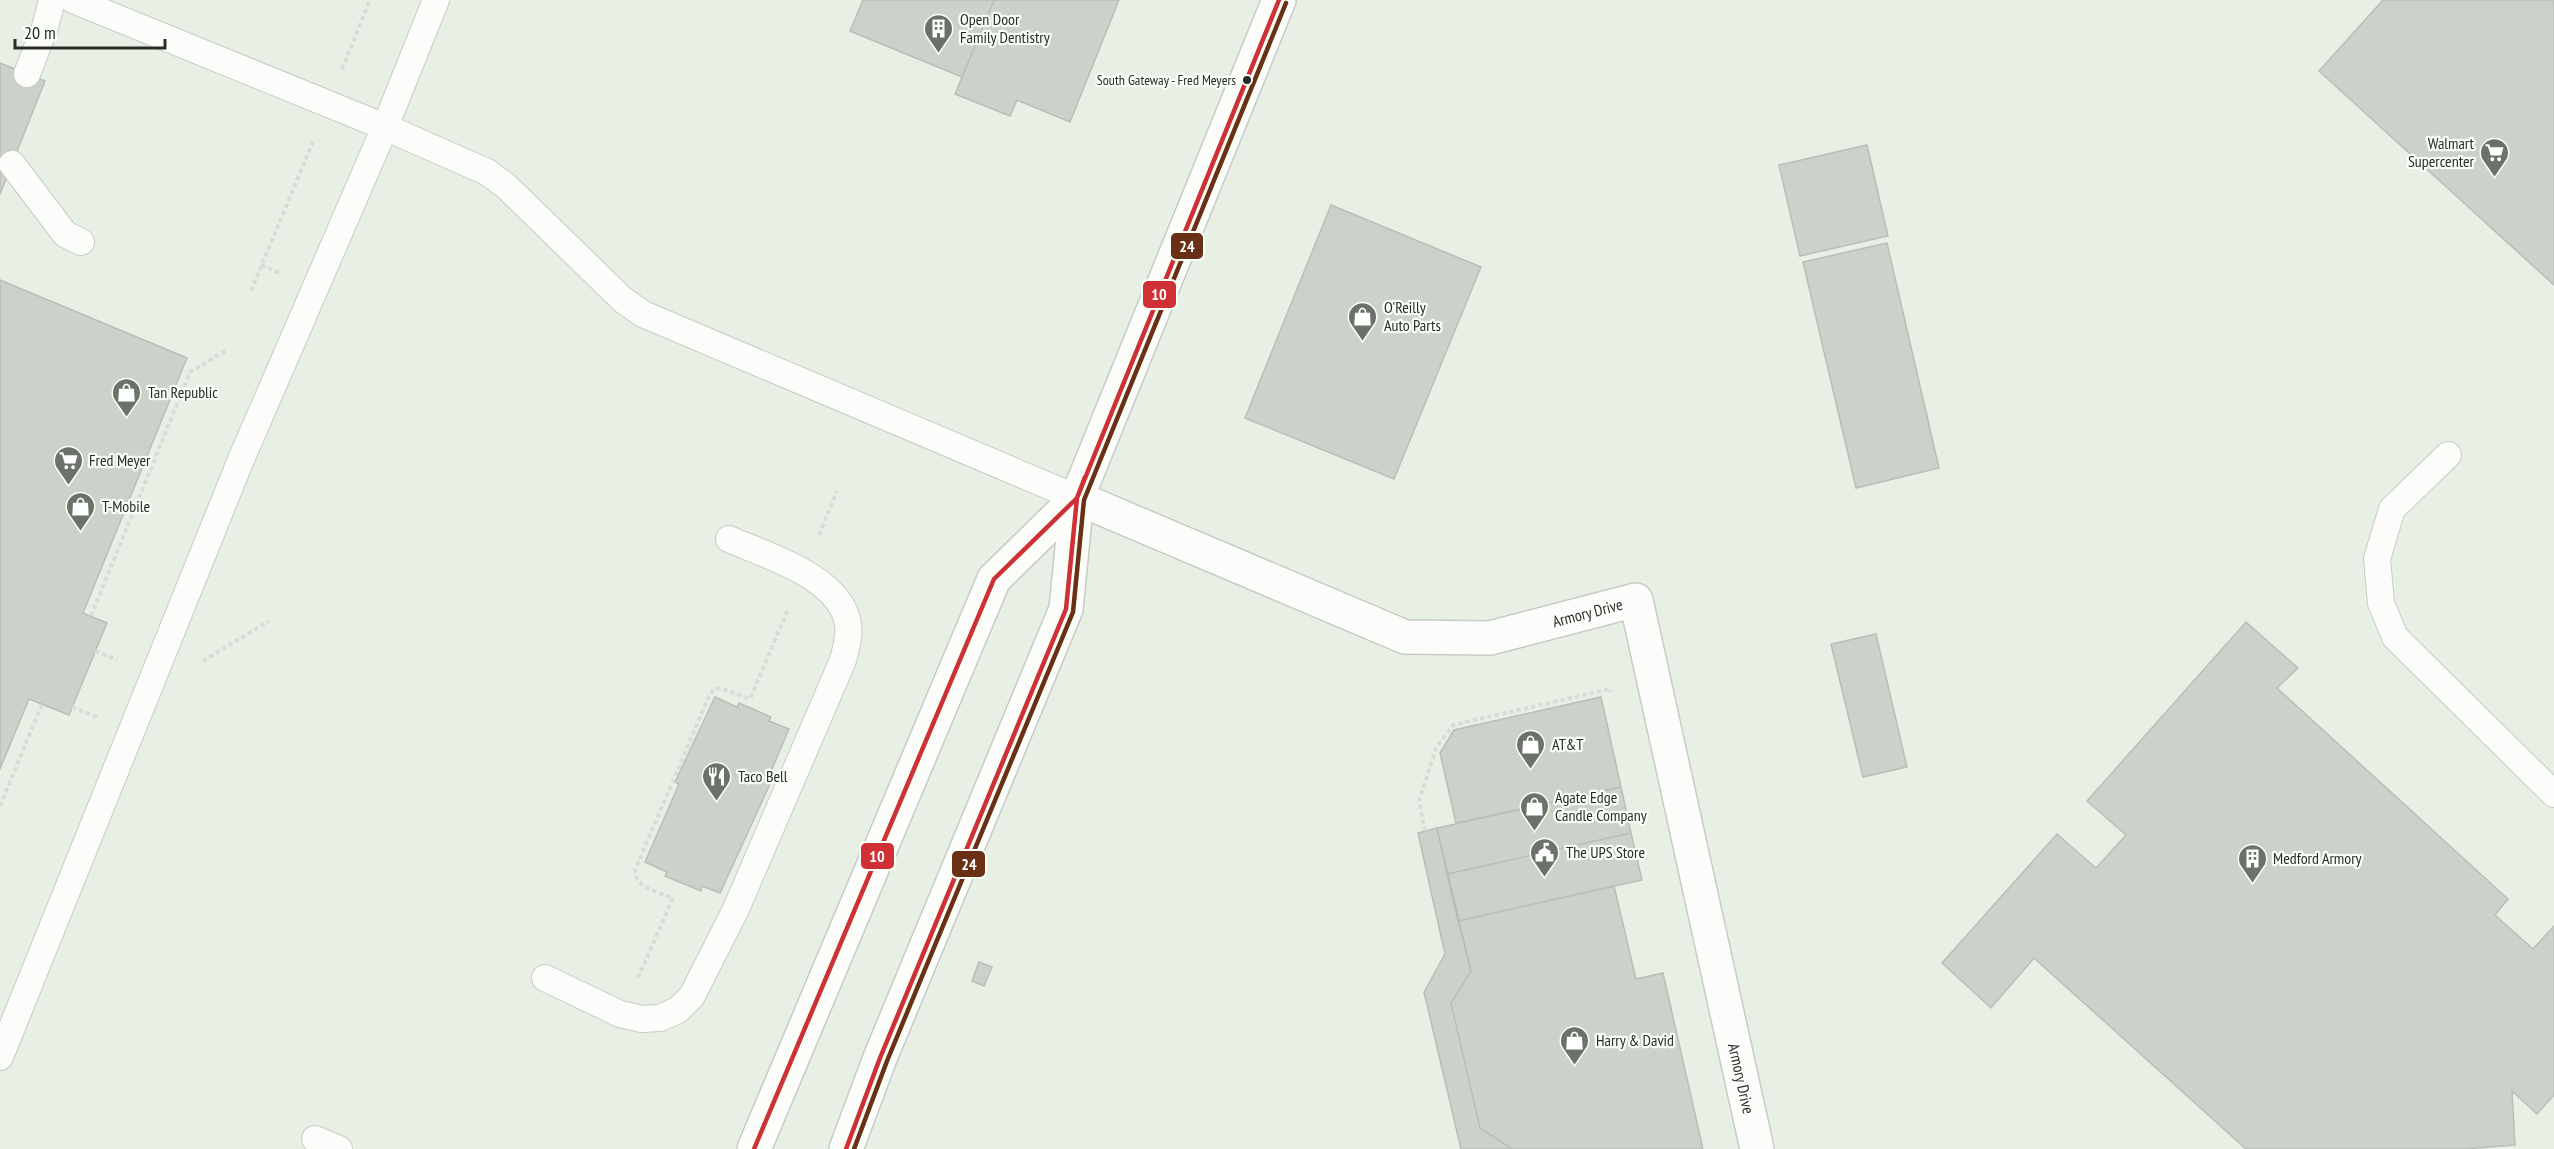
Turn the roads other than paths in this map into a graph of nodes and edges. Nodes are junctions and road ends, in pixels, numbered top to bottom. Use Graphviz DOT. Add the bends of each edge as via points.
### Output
graph roads {
  1 [pos="52,0"];
  2 [pos="73,0"];
  3 [pos="436,0"];
  4 [pos="1279,0"];
  5 [pos="27,74"];
  6 [pos="385,127"];
  7 [pos="12,164"];
  8 [pos="81,242"];
  9 [pos="2448,455"];
  10 [pos="1077,498"];
  11 [pos="729,539"];
  12 [pos="2554,794"];
  13 [pos="545,978"];
  14 [pos="0,1057"];
  15 [pos="315,1139"];
  16 [pos="339,1149"];
  17 [pos="754,1149"];
  18 [pos="846,1149"];
  19 [pos="1757,1149"];
  1 -- 5 [label="lane"];
  2 -- 6 [label="lane"];
  3 -- 6 [label="lane"];
  4 -- 10 [label="main road"];
  6 -- 10 [label="lane" via="487,172 623,300 643,314"];
  6 -- 14 [label="lane" via="244,451"];
  7 -- 8 [label="lane" via="65,234"];
  9 -- 12 [label="lane" via="2392,509 2377,559 2381,603 2395,638"];
  10 -- 17 [label="main road" via="994,579"];
  10 -- 18 [label="main road" via="1066,609 879,1058"];
  10 -- 19 [label="main road, Armory Drive" via="1405,637 1490,638 1636,600"];
  11 -- 13 [label="lane" via="819,580 833,592 848,623 843,660 736,909 692,996 678,1010 660,1018 642,1019 620,1014"];
  15 -- 16 [label="lane"];
}
